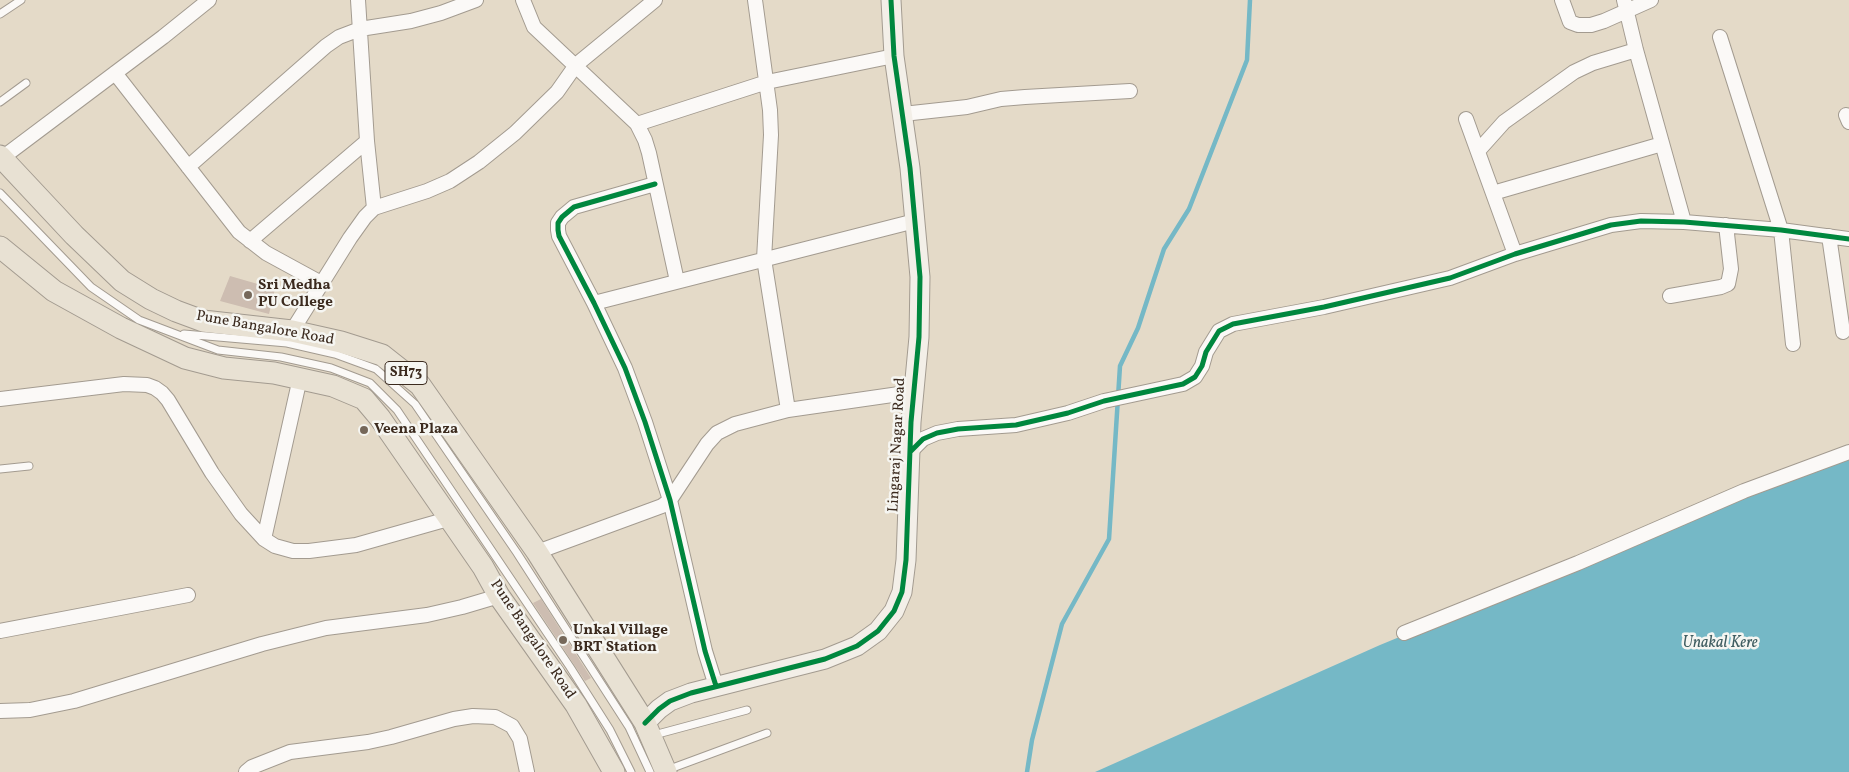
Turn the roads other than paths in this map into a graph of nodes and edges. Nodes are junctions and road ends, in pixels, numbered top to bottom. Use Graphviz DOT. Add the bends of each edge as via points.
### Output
graph roads {
  1 [pos="21,0"];
  2 [pos="208,0"];
  3 [pos="358,0"];
  4 [pos="476,0"];
  5 [pos="523,0"];
  6 [pos="755,0"];
  7 [pos="891,0"];
  8 [pos="1562,0"];
  9 [pos="1651,0"];
  10 [pos="651,1"];
  11 [pos="1625,5"];
  12 [pos="441,7"];
  13 [pos="0,14"];
  14 [pos="360,29"];
  15 [pos="1720,37"];
  16 [pos="1636,50"];
  17 [pos="894,56"];
  18 [pos="576,66"];
  19 [pos="115,73"];
  20 [pos="26,82"];
  21 [pos="767,82"];
  22 [pos="1130,91"];
  23 [pos="0,102"];
  24 [pos="903,114"];
  25 [pos="1466,119"];
  26 [pos="637,124"];
  27 [pos="367,140"];
  28 [pos="1662,144"];
  29 [pos="1478,151"];
  30 [pos="1,157"];
  31 [pos="188,167"];
  32 [pos="655,184"];
  33 [pos="0,193"];
  34 [pos="1493,193"];
  35 [pos="374,208"];
  36 [pos="915,221"];
  37 [pos="1684,222"];
  38 [pos="1726,224"];
  39 [pos="1781,230"];
  40 [pos="1829,236"];
  41 [pos="1849,239"];
  42 [pos="250,240"];
  43 [pos="0,247"];
  44 [pos="1515,254"];
  45 [pos="764,260"];
  46 [pos="677,281"];
  47 [pos="321,284"];
  48 [pos="1670,296"];
  49 [pos="594,303"];
  50 [pos="292,331"];
  51 [pos="1843,332"];
  52 [pos="173,334"];
  53 [pos="1792,344"];
  54 [pos="300,378"];
  55 [pos="914,392"];
  56 [pos="0,400"];
  57 [pos="788,410"];
  58 [pos="910,452"];
  59 [pos="1849,452"];
  60 [pos="29,466"];
  61 [pos="0,469"];
  62 [pos="670,500"];
  63 [pos="448,519"];
  64 [pos="264,539"];
  65 [pos="537,552"];
  66 [pos="188,595"];
  67 [pos="499,596"];
  68 [pos="0,631"];
  69 [pos="1404,633"];
  70 [pos="716,686"];
  71 [pos="748,710"];
  72 [pos="0,711"];
  73 [pos="647,729"];
  74 [pos="767,733"];
  75 [pos="246,772"];
  76 [pos="527,772"];
  77 [pos="614,772"];
  78 [pos="631,772"];
  79 [pos="661,772"];
  1 -- 13 [label="lane"];
  2 -- 19 [label="street"];
  3 -- 14 [label="street"];
  4 -- 12 [label="street"];
  5 -- 18 [label="street" via="534,27"];
  6 -- 21 [label="street"];
  7 -- 17 [label="street, Lingaraj Nagar Road"];
  8 -- 11 [label="street" via="1570,22 1578,25 1591,25"];
  9 -- 11 [label="street"];
  10 -- 18 [label="street"];
  11 -- 16 [label="street"];
  12 -- 14 [label="street" via="411,21"];
  14 -- 27 [label="street"];
  14 -- 31 [label="street" via="326,46"];
  15 -- 39 [label="street"];
  16 -- 28 [label="street"];
  16 -- 29 [label="street" via="1574,72 1504,122"];
  17 -- 21 [label="street"];
  17 -- 24 [label="street, Lingaraj Nagar Road"];
  18 -- 26 [label="street"];
  18 -- 35 [label="street" via="557,92 479,162 450,181"];
  19 -- 30 [label="street"];
  19 -- 31 [label="street"];
  20 -- 23 [label="lane"];
  21 -- 26 [label="street"];
  21 -- 45 [label="street" via="771,135"];
  22 -- 24 [label="street" via="1025,97"];
  24 -- 36 [label="street, Lingaraj Nagar Road"];
  25 -- 29 [label="street"];
  26 -- 32 [label="street" via="649,153"];
  27 -- 35 [label="street"];
  27 -- 42 [label="street"];
  28 -- 34 [label="street"];
  28 -- 37 [label="street"];
  29 -- 34 [label="street"];
  30 -- 50 [label="main road, Pune Bangalore Road / SH73" via="122,281 151,299 203,321"];
  31 -- 42 [label="street" via="229,221"];
  32 -- 46 [label="street"];
  32 -- 49 [label="street" via="574,207 558,223 559,236"];
  33 -- 52 [label="lane" via="91,288 139,320"];
  34 -- 44 [label="street"];
  35 -- 47 [label="street"];
  36 -- 45 [label="street"];
  36 -- 55 [label="street, Lingaraj Nagar Road" via="920,294"];
  37 -- 38 [label="street"];
  37 -- 44 [label="street" via="1641,221 1611,225"];
  38 -- 39 [label="street"];
  38 -- 48 [label="street" via="1731,269 1728,284"];
  39 -- 40 [label="street"];
  39 -- 53 [label="street"];
  40 -- 41 [label="street"];
  40 -- 51 [label="street"];
  42 -- 47 [label="street" via="279,261"];
  43 -- 54 [label="main road, Pune Bangalore Road" via="54,291 185,358 224,368"];
  44 -- 58 [label="street" via="1450,278 1233,324 1219,331 1195,377 1184,384 1016,425 937,433 923,439"];
  45 -- 46 [label="street"];
  45 -- 57 [label="street"];
  46 -- 49 [label="street"];
  47 -- 50 [label="street"];
  49 -- 62 [label="street" via="625,368"];
  50 -- 65 [label="main road, Pune Bangalore Road / SH73" via="382,355 420,384"];
  52 -- 78 [label="lane" via="218,350 281,357 331,368 370,383 397,410 570,667 610,730"];
  52 -- 79 [label="lane" via="287,343 376,368 415,404"];
  54 -- 63 [label="main road, Pune Bangalore Road" via="333,386 364,399"];
  54 -- 64 [label="street"];
  55 -- 57 [label="street"];
  55 -- 58 [label="street, Lingaraj Nagar Road"];
  56 -- 64 [label="street" via="124,384 155,388 168,400 241,514"];
  57 -- 62 [label="street" via="735,424 717,433 697,457"];
  58 -- 70 [label="street, Lingaraj Nagar Road" via="906,560 902,592 894,611 878,630 857,646 825,659"];
  59 -- 69 [label="street" via="1744,492"];
  60 -- 61 [label="lane"];
  62 -- 65 [label="street" via="662,506"];
  62 -- 70 [label="street"];
  63 -- 64 [label="street" via="335,549 293,551 274,546"];
  63 -- 67 [label="main road, Pune Bangalore Road" via="483,567"];
  65 -- 73 [label="main road, Pune Bangalore Road / SH73"];
  66 -- 68 [label="street"];
  67 -- 72 [label="street" via="427,615 326,628 74,701 30,710"];
  67 -- 77 [label="main road, Pune Bangalore Road" via="576,705"];
  70 -- 73 [label="street, Lingaraj Nagar Road" via="670,701 658,709"];
  71 -- 73 [label="lane"];
  73 -- 79 [label="main road, Pune Bangalore Road / SH73"];
  74 -- 79 [label="lane"];
  75 -- 76 [label="street" via="290,752 368,742 454,719 495,716 512,726 520,739"];
}
